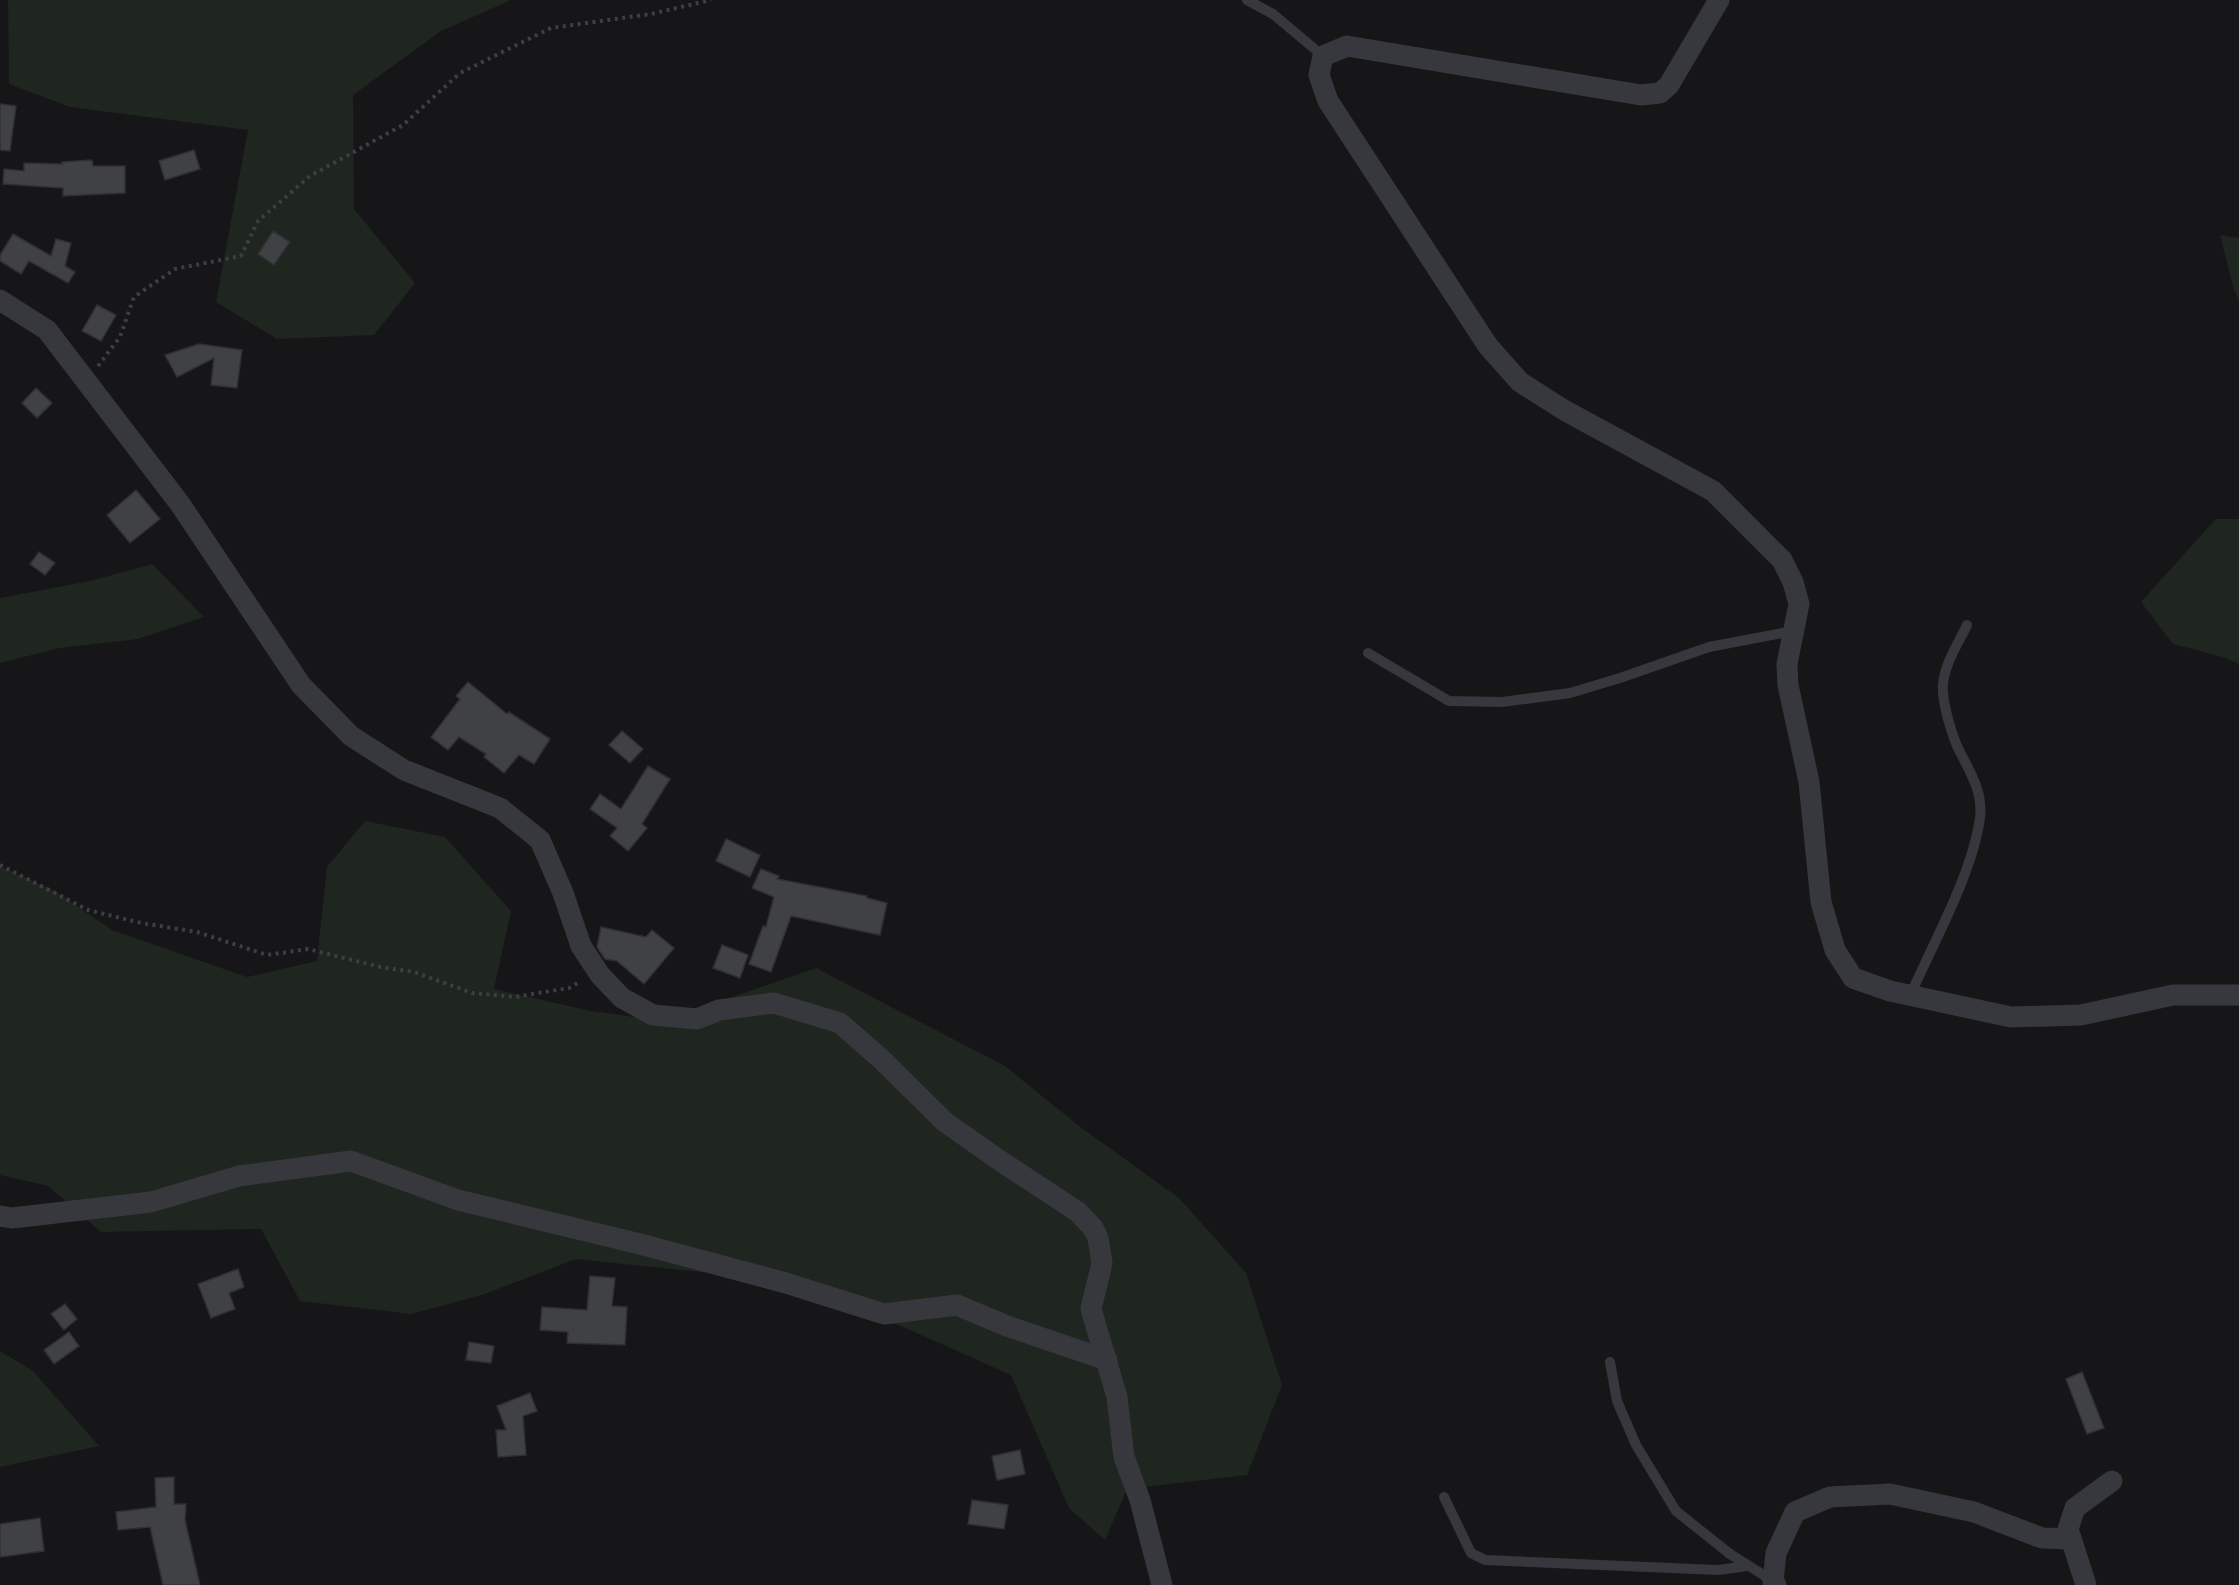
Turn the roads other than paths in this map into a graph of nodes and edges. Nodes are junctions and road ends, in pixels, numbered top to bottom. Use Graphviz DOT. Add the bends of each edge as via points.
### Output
graph roads {
  1 [pos="1247,0"];
  2 [pos="1719,0"];
  3 [pos="1323,56"];
  4 [pos="0,300"];
  5 [pos="1967,626"];
  6 [pos="1793,631"];
  7 [pos="1368,653"];
  8 [pos="2239,995"];
  9 [pos="1910,996"];
  10 [pos="0,1216"];
  11 [pos="1107,1360"];
  12 [pos="1610,1362"];
  13 [pos="2112,1481"];
  14 [pos="1444,1497"];
  15 [pos="2072,1539"];
  16 [pos="1748,1566"];
  17 [pos="1775,1583"];
  18 [pos="1162,1585"];
  19 [pos="2086,1585"];
  1 -- 3 [label="lane" via="1273,14"];
  2 -- 3 [label="street" via="1669,85 1660,93 1641,95 1347,46"];
  3 -- 6 [label="street" via="1319,75 1328,101 1488,346 1520,382 1713,491 1782,560 1799,604"];
  4 -- 11 [label="street" via="47,330 180,504 301,685 351,736 404,770 500,808 540,840 581,946 622,998 653,1015 697,1019 719,1010 774,1003 840,1023 945,1122 1078,1212 1098,1238 1102,1263 1091,1309"];
  5 -- 9 [label="lane" via="1948,663 1943,685 1958,750 1978,788 1980,817 1967,870"];
  6 -- 7 [label="lane" via="1709,647 1570,693 1502,702 1449,700"];
  6 -- 9 [label="street" via="1788,685 1809,782 1821,902 1835,950 1853,978"];
  8 -- 9 [label="street" via="2173,994 2081,1015 2011,1017"];
  10 -- 11 [label="street" via="12,1218 151,1202 239,1176 351,1161 458,1200 786,1283 884,1314 957,1305"];
  11 -- 18 [label="street" via="1117,1397 1124,1457 1140,1500"];
  12 -- 16 [label="lane" via="1617,1401 1636,1445 1676,1510"];
  13 -- 15 [label="street" via="2075,1508 2068,1529"];
  14 -- 16 [label="lane" via="1471,1553 1485,1560 1718,1570"];
  15 -- 17 [label="street" via="2042,1538 1974,1512 1890,1494 1830,1497 1796,1512 1776,1553"];
  15 -- 19 [label="street"];
  16 -- 17 [label="lane"];
}
